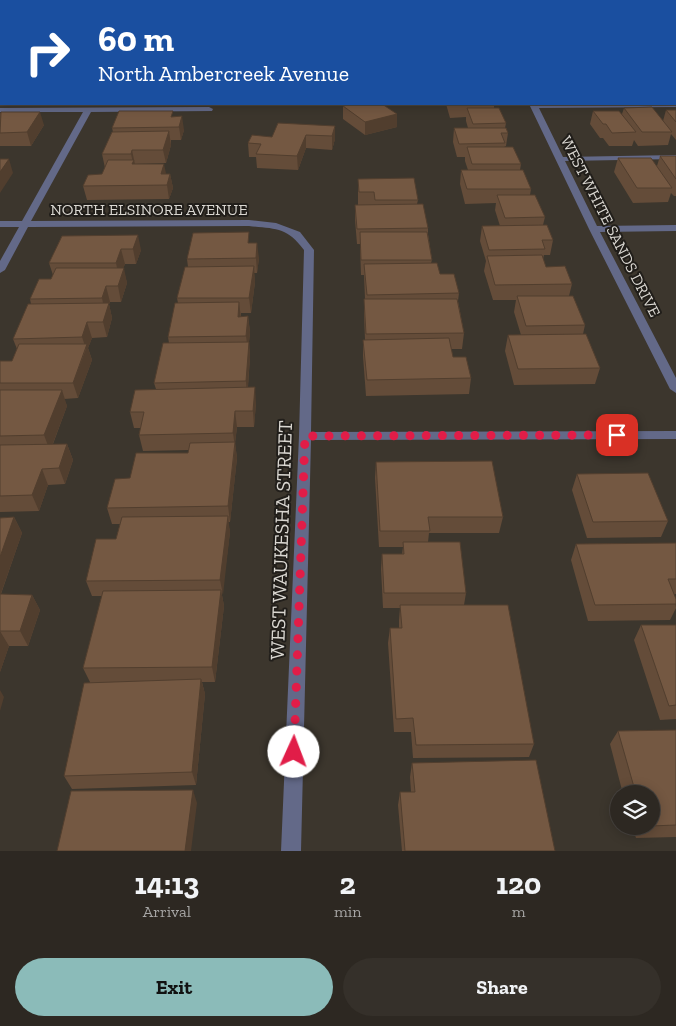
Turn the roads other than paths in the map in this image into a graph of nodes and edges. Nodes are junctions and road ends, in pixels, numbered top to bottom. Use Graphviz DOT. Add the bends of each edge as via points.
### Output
graph roads {
  1 [pos="534,105"];
  2 [pos="676,105"];
  3 [pos="209,109"];
  4 [pos="0,110"];
  5 [pos="88,110"];
  6 [pos="676,157"];
  7 [pos="559,158"];
  8 [pos="0,224"];
  9 [pos="25,224"];
  10 [pos="676,228"];
  11 [pos="594,229"];
  12 [pos="297,234"];
  13 [pos="0,270"];
  14 [pos="676,389"];
  15 [pos="676,434"];
  16 [pos="305,436"];
  17 [pos="290,851"];
  1 -- 2 [label="street"];
  1 -- 7 [label="street, WEST WHITE SANDS DRIVE"];
  3 -- 5 [label="street"];
  4 -- 5 [label="street"];
  5 -- 9 [label="street"];
  6 -- 7 [label="street"];
  7 -- 11 [label="street, WEST WHITE SANDS DRIVE"];
  8 -- 9 [label="street, NORTH ELSINORE AVENUE"];
  9 -- 12 [label="street, NORTH ELSINORE AVENUE" via="249,222 276,226"];
  9 -- 13 [label="street"];
  10 -- 11 [label="street"];
  11 -- 14 [label="street, WEST WHITE SANDS DRIVE"];
  12 -- 16 [label="street, WEST WAUKESHA STREET" via="309,250"];
  15 -- 16 [label="street"];
  16 -- 17 [label="street, WEST WAUKESHA STREET"];
}
